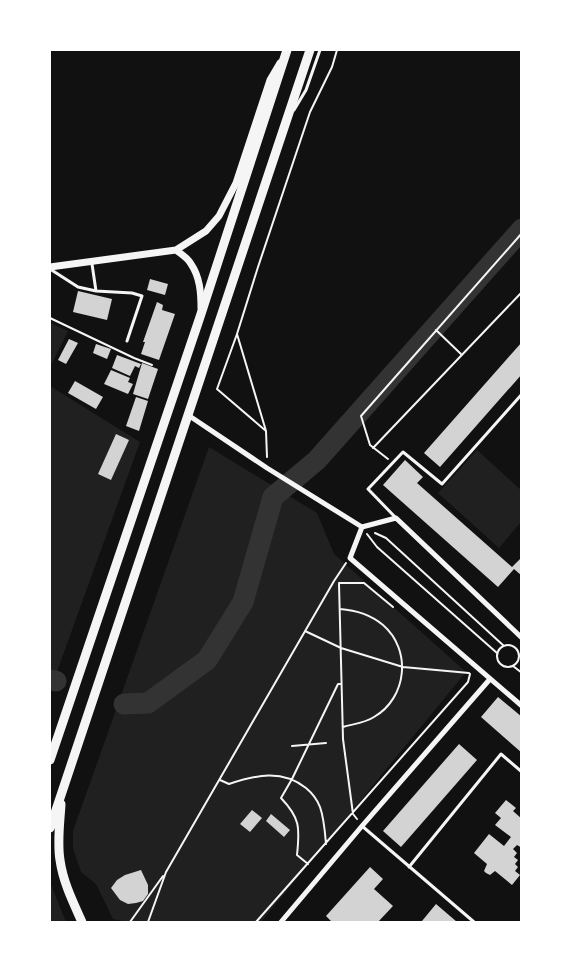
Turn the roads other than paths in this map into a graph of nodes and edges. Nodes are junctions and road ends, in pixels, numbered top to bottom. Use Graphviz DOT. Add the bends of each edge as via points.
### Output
graph roads {
  1 [pos="287,50"];
  2 [pos="310,50"];
  3 [pos="320,50"];
  4 [pos="284,127"];
  5 [pos="176,250"];
  6 [pos="91,262"];
  7 [pos="50,268"];
  8 [pos="96,291"];
  9 [pos="200,317"];
  10 [pos="127,341"];
  11 [pos="522,394"];
  12 [pos="188,416"];
  13 [pos="396,518"];
  14 [pos="362,527"];
  15 [pos="522,638"];
  16 [pos="490,679"];
  17 [pos="522,706"];
  18 [pos="50,760"];
  19 [pos="522,772"];
  20 [pos="63,789"];
  21 [pos="362,826"];
  22 [pos="50,828"];
  23 [pos="409,867"];
  24 [pos="82,922"];
  25 [pos="282,922"];
  26 [pos="474,922"];
  1 -- 5 [label="street" via="270,80 236,183 219,216 206,231"];
  1 -- 9 [label="main road"];
  2 -- 4 [label="main road"];
  3 -- 4 [label="lane" via="306,90"];
  4 -- 12 [label="main road"];
  5 -- 6 [label="street"];
  5 -- 9 [label="street" via="190,262 197,275"];
  6 -- 7 [label="street"];
  6 -- 8 [label="lane"];
  7 -- 8 [label="lane" via="78,287"];
  8 -- 10 [label="lane" via="142,296"];
  9 -- 18 [label="main road"];
  11 -- 13 [label="lane" via="442,484 403,452 368,489"];
  12 -- 14 [label="street"];
  12 -- 20 [label="main road"];
  13 -- 14 [label="street"];
  13 -- 15 [label="street"];
  14 -- 16 [label="street" via="350,558"];
  16 -- 17 [label="street"];
  16 -- 21 [label="street"];
  19 -- 23 [label="lane" via="501,754"];
  20 -- 22 [label="main road"];
  20 -- 24 [label="main road" via="60,860"];
  21 -- 23 [label="lane"];
  21 -- 25 [label="street"];
  23 -- 26 [label="lane"];
}
